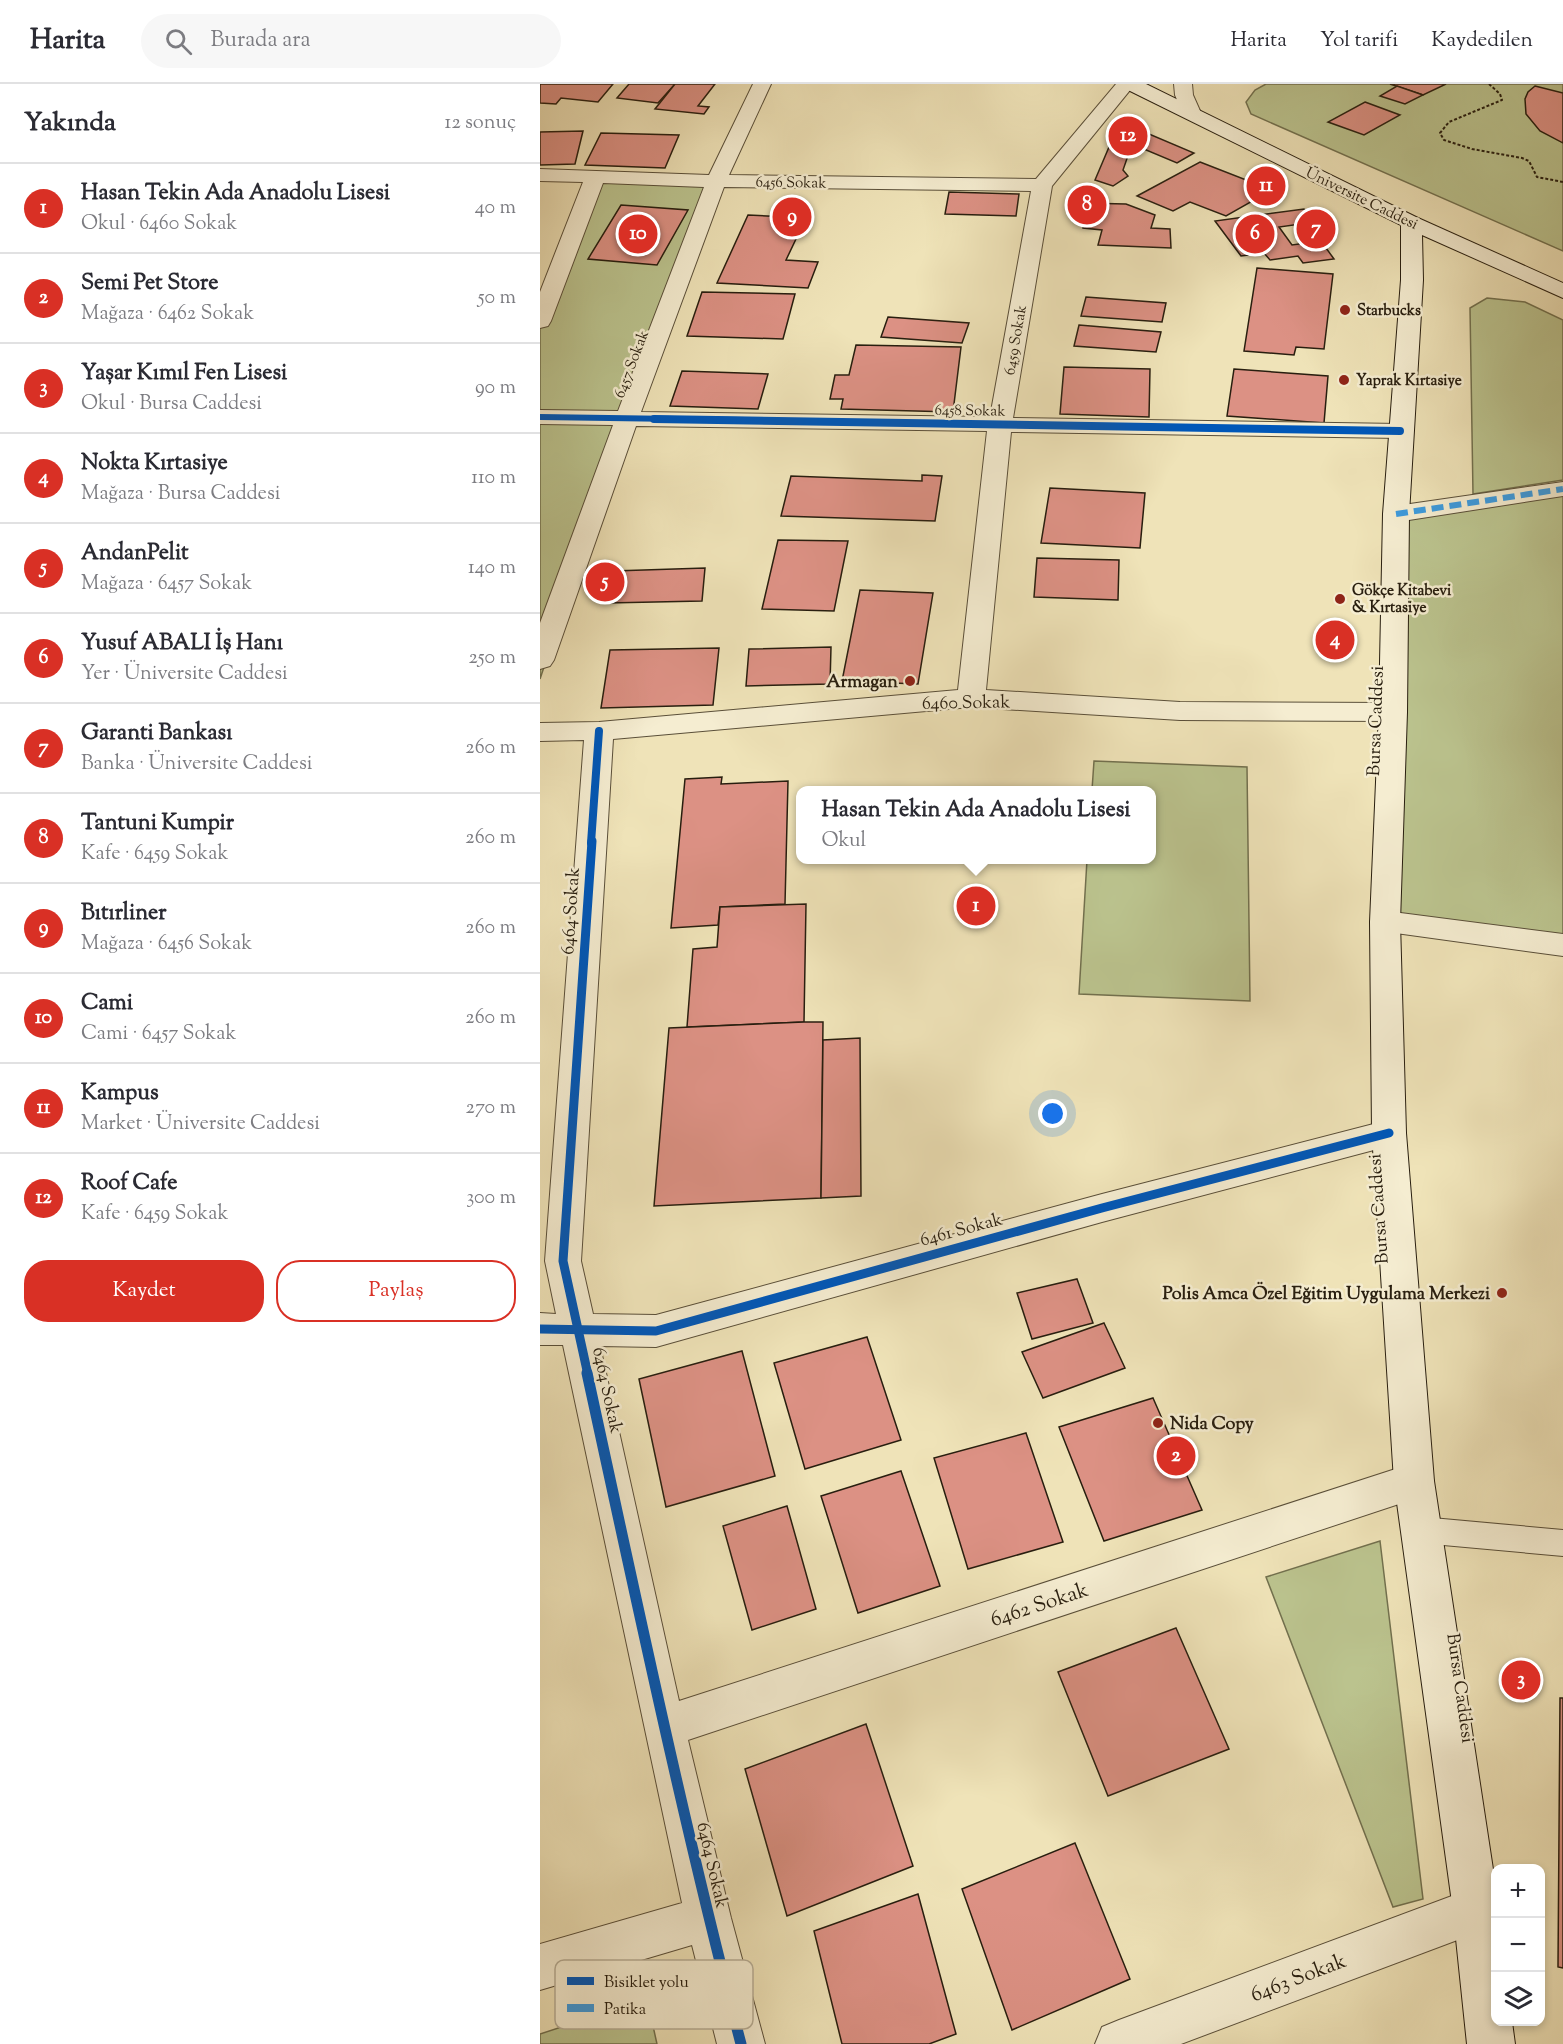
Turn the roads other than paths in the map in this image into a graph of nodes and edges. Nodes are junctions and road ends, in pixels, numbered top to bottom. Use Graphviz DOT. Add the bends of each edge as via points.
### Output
graph roads {
  1 [pos="762,84"];
  2 [pos="1126,84"];
  3 [pos="1131,84"];
  4 [pos="1183,84"];
  5 [pos="1191,113"];
  6 [pos="540,176"];
  7 [pos="596,177"];
  8 [pos="716,181"];
  9 [pos="1042,185"];
  10 [pos="1411,222"];
  11 [pos="1563,291"];
  12 [pos="540,321"];
  13 [pos="540,417"];
  14 [pos="627,418"];
  15 [pos="1000,425"];
  16 [pos="1400,431"];
  17 [pos="1563,489"];
  18 [pos="1396,514"];
  19 [pos="540,660"];
  20 [pos="971,698"];
  21 [pos="1393,712"];
  22 [pos="599,731"];
  23 [pos="540,732"];
  24 [pos="1385,922"];
  25 [pos="1563,945"];
  26 [pos="1389,1133"];
  27 [pos="540,1329"];
  28 [pos="578,1331"];
  29 [pos="1414,1481"];
  30 [pos="1421,1530"];
  31 [pos="1563,1543"];
  32 [pos="664,1727"];
  33 [pos="1476,1910"];
  34 [pos="708,1918"];
  35 [pos="564,1960"];
  36 [pos="719,1960"];
  37 [pos="555,1963"];
  38 [pos="540,1967"];
  39 [pos="737,2029"];
  40 [pos="741,2044"];
  41 [pos="1119,2044"];
  42 [pos="1491,2044"];
  1 -- 8 [label="street, 6457 Sokak"];
  2 -- 9 [label="street, 6459 Sokak"];
  3 -- 5 [label="street, Üniversite Caddesi"];
  4 -- 5 [label="street"];
  5 -- 10 [label="street, Üniversite Caddesi"];
  6 -- 7 [label="street, 6456 Sokak"];
  7 -- 8 [label="street, 6456 Sokak"];
  7 -- 12 [label="street"];
  8 -- 9 [label="street, 6456 Sokak"];
  8 -- 14 [label="street, 6457 Sokak"];
  9 -- 15 [label="street, 6459 Sokak"];
  10 -- 11 [label="street, Üniversite Caddesi"];
  10 -- 16 [label="street, Bursa Caddesi" via="1412,280"];
  13 -- 14 [label="street, 6458 Sokak"];
  14 -- 15 [label="street, 6458 Sokak"];
  14 -- 19 [label="street, 6457 Sokak"];
  15 -- 16 [label="street, 6458 Sokak"];
  15 -- 20 [label="street, 6459 Sokak"];
  16 -- 18 [label="street, Bursa Caddesi"];
  17 -- 18 [label="street"];
  18 -- 21 [label="street, Bursa Caddesi"];
  20 -- 21 [label="street, 6460 Sokak" via="1180,711"];
  20 -- 22 [label="street, 6460 Sokak"];
  21 -- 24 [label="street, Bursa Caddesi"];
  22 -- 23 [label="street, 6460 Sokak"];
  22 -- 28 [label="street, 6464 Sokak" via="563,1261"];
  24 -- 25 [label="street"];
  24 -- 26 [label="street, Bursa Caddesi"];
  26 -- 28 [label="street, 6461 Sokak" via="656,1331"];
  26 -- 29 [label="street, Bursa Caddesi"];
  27 -- 28 [label="street, 6461 Sokak"];
  28 -- 32 [label="street, 6464 Sokak"];
  29 -- 30 [label="street, Bursa Caddesi"];
  29 -- 32 [label="street, 6462 Sokak"];
  30 -- 31 [label="lane"];
  30 -- 33 [label="street, Bursa Caddesi"];
  32 -- 34 [label="street, 6464 Sokak"];
  33 -- 41 [label="street, 6463 Sokak"];
  33 -- 42 [label="street, Bursa Caddesi"];
  34 -- 35 [label="street"];
  34 -- 36 [label="street, 6464 Sokak"];
  37 -- 38 [label="street"];
  39 -- 40 [label="street, 6464 Sokak"];
}
